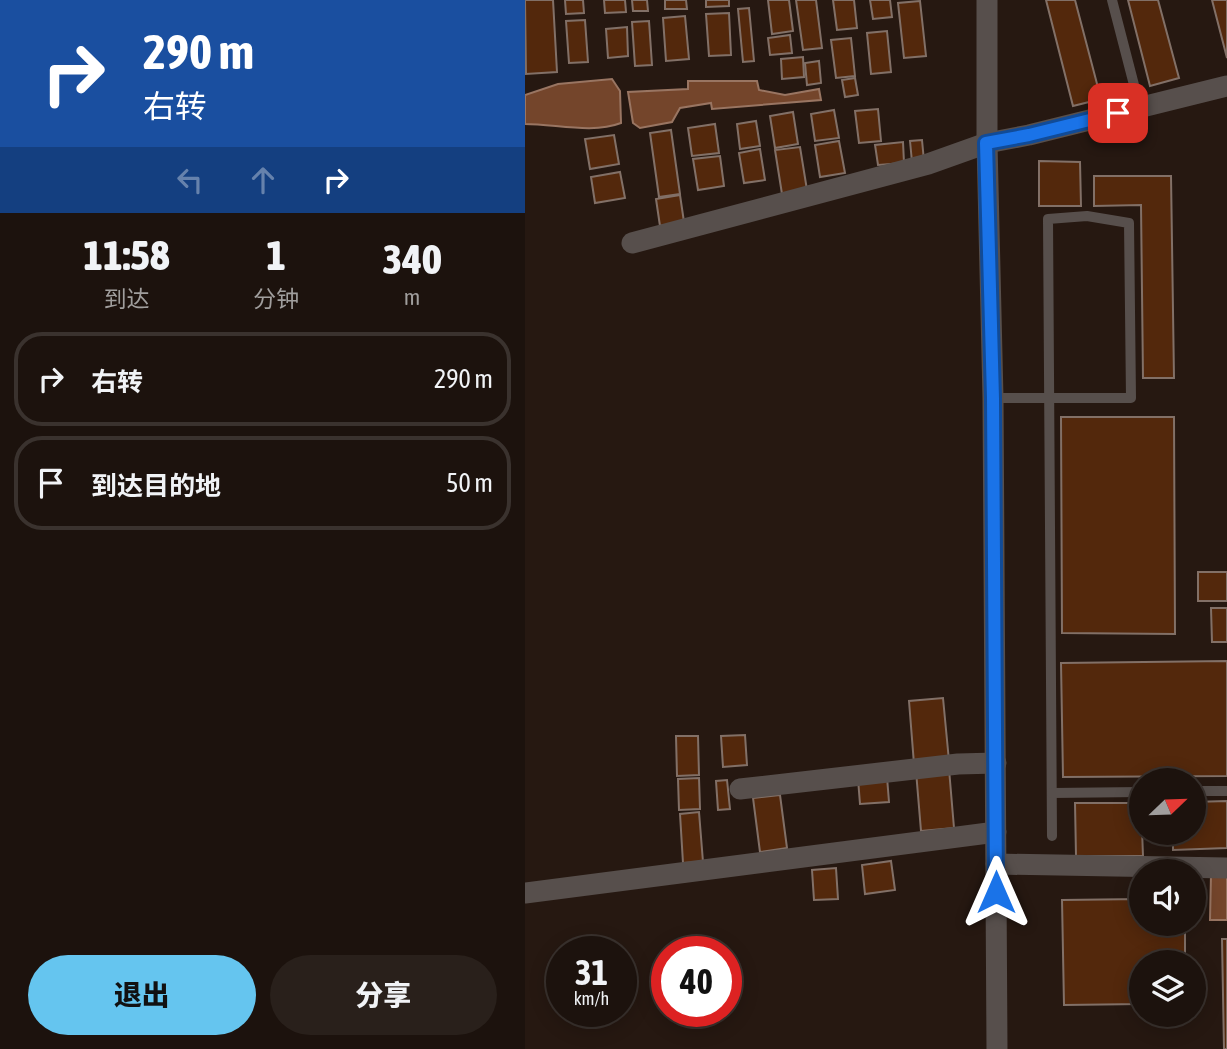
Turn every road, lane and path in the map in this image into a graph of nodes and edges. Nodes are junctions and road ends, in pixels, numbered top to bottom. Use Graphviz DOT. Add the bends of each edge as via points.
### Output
graph roads {
  1 [pos="987,0"];
  2 [pos="1112,0"];
  3 [pos="1227,86"];
  4 [pos="1140,107"];
  5 [pos="986,143"];
  6 [pos="632,243"];
  7 [pos="993,398"];
  8 [pos="1048,399"];
  9 [pos="996,763"];
  10 [pos="740,789"];
  11 [pos="1206,791"];
  12 [pos="1227,791"];
  13 [pos="1129,792"];
  14 [pos="1052,793"];
  15 [pos="996,832"];
  16 [pos="1052,836"];
  17 [pos="996,864"];
  18 [pos="1227,867"];
  19 [pos="525,893"];
  20 [pos="997,1049"];
  1 -- 5 [label="street"];
  2 -- 4 [label="lane"];
  3 -- 4 [label="street"];
  4 -- 5 [label="street"];
  5 -- 6 [label="street" via="928,164"];
  5 -- 7 [label="street"];
  7 -- 8 [label="lane"];
  7 -- 9 [label="street"];
  8 -- 8 [label="lane" via="1131,398 1129,223 1087,216 1048,219"];
  8 -- 14 [label="lane"];
  9 -- 10 [label="street"];
  9 -- 15 [label="street"];
  11 -- 12 [label="lane"];
  13 -- 14 [label="lane"];
  14 -- 16 [label="lane"];
  15 -- 17 [label="street"];
  15 -- 19 [label="street"];
  17 -- 18 [label="street"];
  17 -- 20 [label="street"];
}
